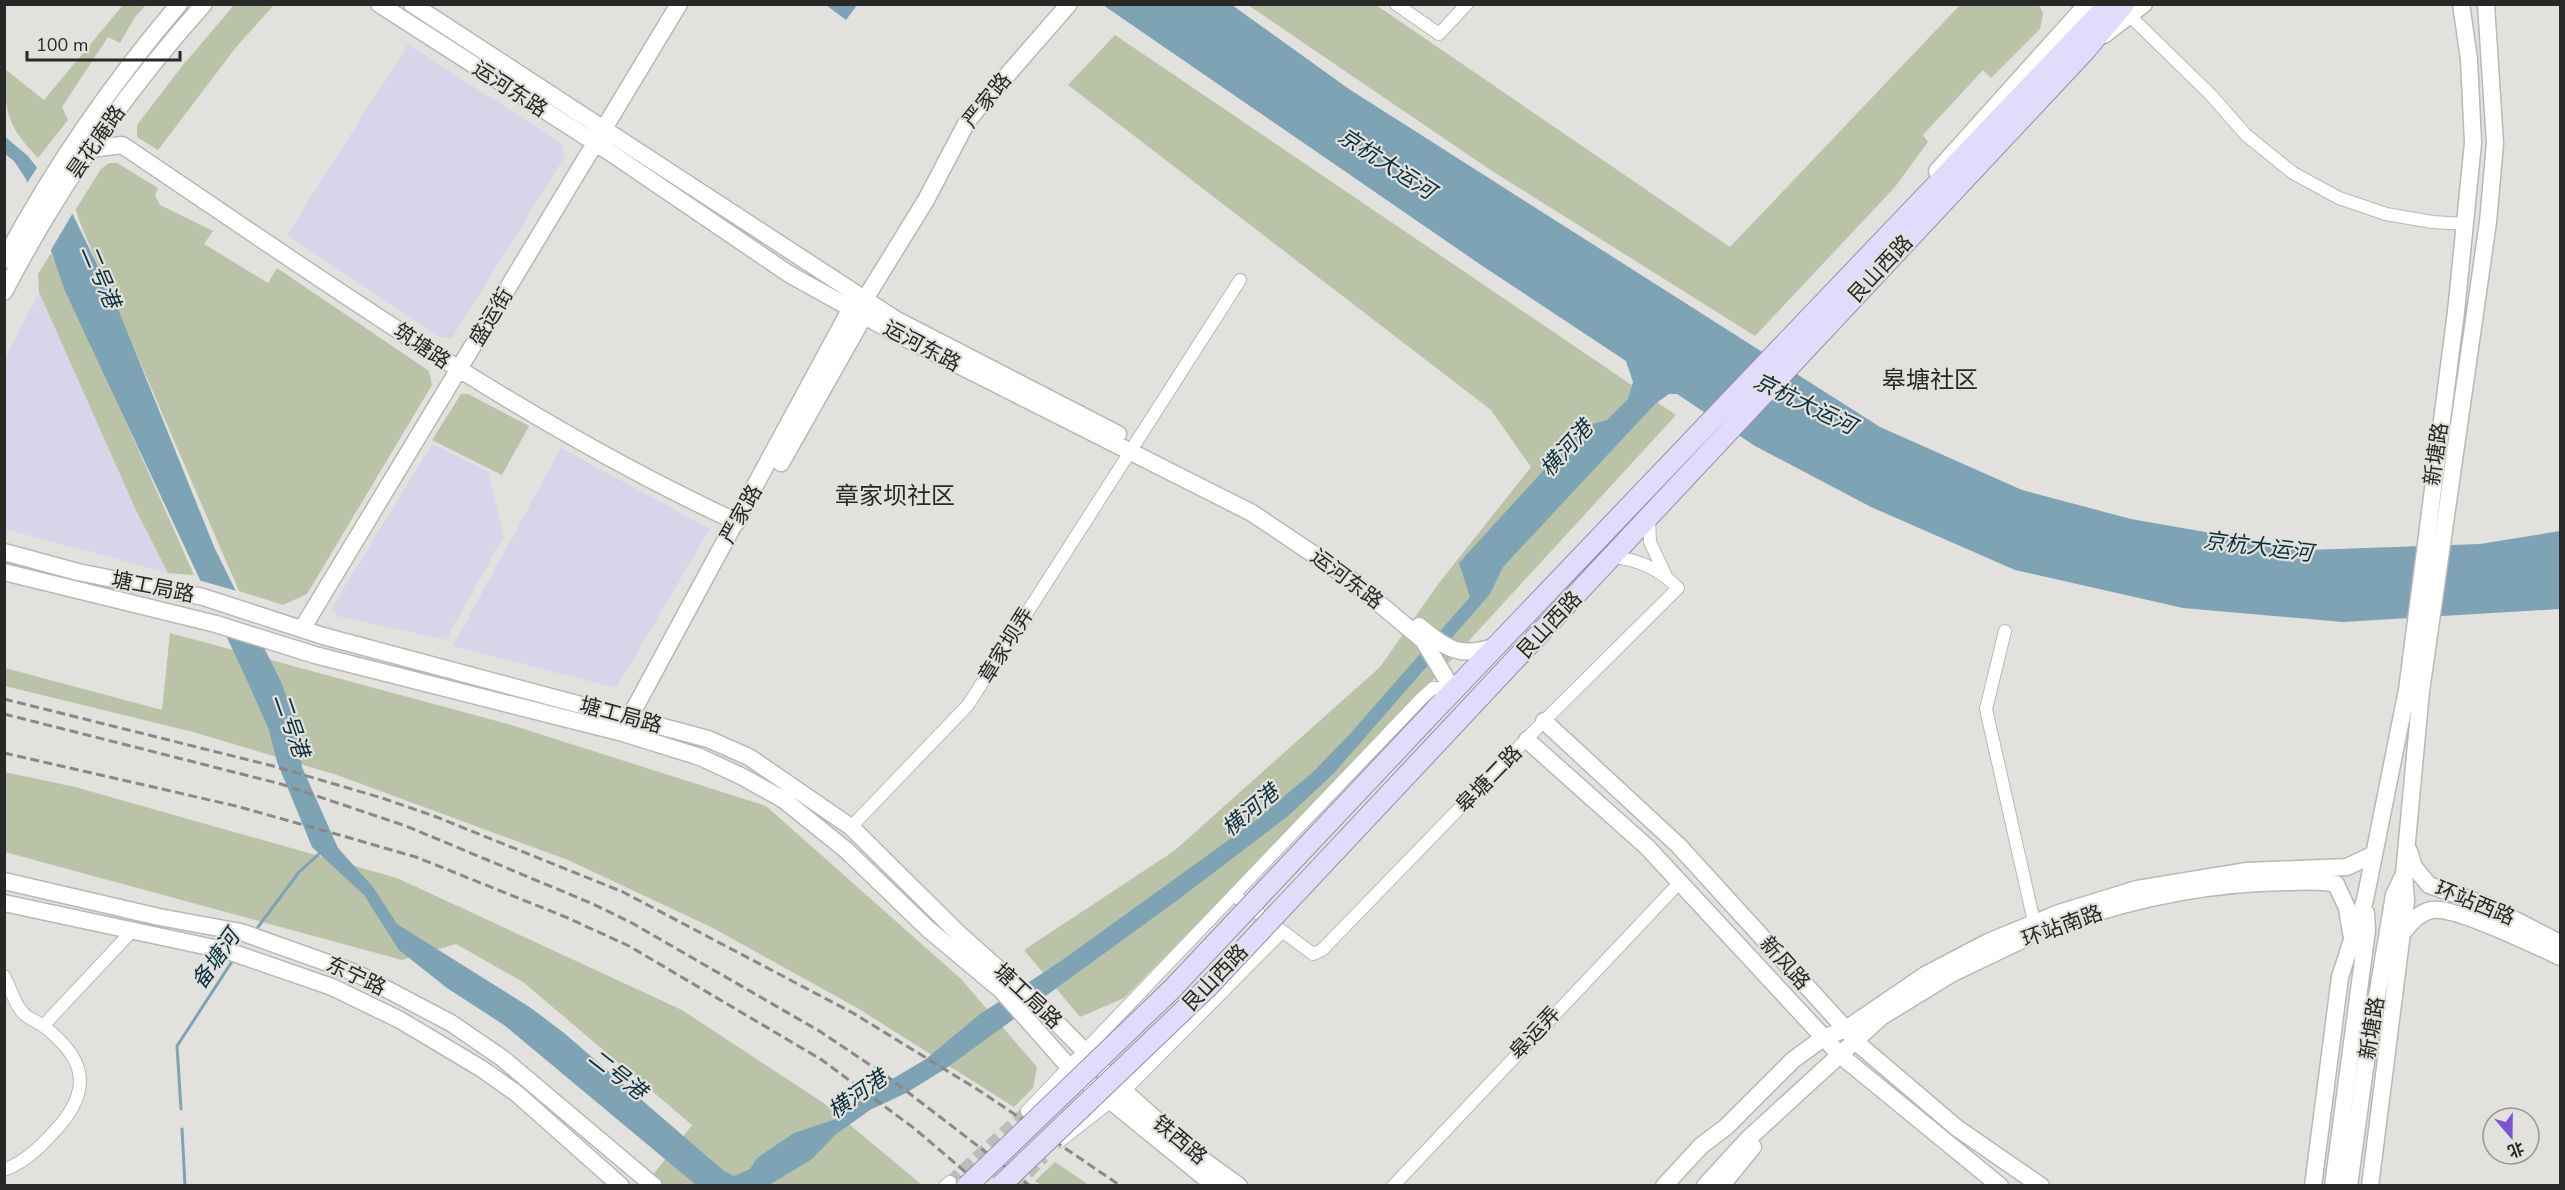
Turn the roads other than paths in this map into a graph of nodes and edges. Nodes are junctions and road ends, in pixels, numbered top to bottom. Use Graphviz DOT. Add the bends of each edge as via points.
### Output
graph roads {
  1 [pos="179,4"];
  2 [pos="204,4"];
  3 [pos="379,4"];
  4 [pos="412,4"];
  5 [pos="679,4"];
  6 [pos="1069,4"];
  7 [pos="1396,4"];
  8 [pos="1467,4"];
  9 [pos="2087,4"];
  10 [pos="2108,4"];
  11 [pos="2144,4"];
  12 [pos="2461,4"];
  13 [pos="2486,4"];
  14 [pos="2127,10"];
  15 [pos="2070,11"];
  16 [pos="115,114"];
  17 [pos="599,137"];
  18 [pos="122,145"];
  19 [pos="91,149"];
  20 [pos="1904,217"];
  21 [pos="2466,224"];
  22 [pos="20,247"];
  23 [pos="4,260"];
  24 [pos="1240,279"];
  25 [pos="4,292"];
  26 [pos="860,308"];
  27 [pos="1791,349"];
  28 [pos="458,370"];
  29 [pos="1715,431"];
  30 [pos="1132,448"];
  31 [pos="1649,519"];
  32 [pos="737,522"];
  33 [pos="4,552"];
  34 [pos="1613,557"];
  35 [pos="4,572"];
  36 [pos="1666,576"];
  37 [pos="302,629"];
  38 [pos="2005,631"];
  39 [pos="1496,646"];
  40 [pos="1441,652"];
  41 [pos="1453,690"];
  42 [pos="2414,691"];
  43 [pos="1544,721"];
  44 [pos="631,727"];
  45 [pos="1527,740"];
  46 [pos="1601,773"];
  47 [pos="1584,791"];
  48 [pos="851,827"];
  49 [pos="2407,846"];
  50 [pos="2374,854"];
  51 [pos="2404,874"];
  52 [pos="4,881"];
  53 [pos="1680,882"];
  54 [pos="1235,896"];
  55 [pos="2365,900"];
  56 [pos="4,903"];
  57 [pos="2034,922"];
  58 [pos="132,931"];
  59 [pos="1282,932"];
  60 [pos="2403,932"];
  61 [pos="2351,942"];
  62 [pos="2560,943"];
  63 [pos="2560,957"];
  64 [pos="4,976"];
  65 [pos="1007,985"];
  66 [pos="43,1026"];
  67 [pos="1850,1035"];
  68 [pos="1823,1038"];
  69 [pos="1084,1050"];
  70 [pos="1840,1055"];
  71 [pos="1069,1067"];
  72 [pos="1124,1090"];
  73 [pos="1755,1096"];
  74 [pos="1111,1102"];
  75 [pos="1780,1109"];
  76 [pos="1027,1110"];
  77 [pos="1060,1141"];
  78 [pos="4,1170"];
  79 [pos="954,1184"];
  80 [pos="621,1185"];
  81 [pos="654,1185"];
  82 [pos="1000,1185"];
  83 [pos="1215,1185"];
  84 [pos="1239,1185"];
  85 [pos="1393,1185"];
  86 [pos="1664,1185"];
  87 [pos="1679,1185"];
  88 [pos="1705,1185"];
  89 [pos="1721,1185"];
  90 [pos="2000,1185"];
  91 [pos="2041,1185"];
  92 [pos="2313,1185"];
  93 [pos="2333,1185"];
  94 [pos="2349,1185"];
  95 [pos="2370,1185"];
  1 -- 22 [label="main road, 昙花庵路" via="114,84 59,164"];
  2 -- 16 [label="main road, 昙花庵路"];
  3 -- 17 [label="main road, 运河东路"];
  4 -- 17 [label="main road, 运河东路"];
  5 -- 17 [label="main road, 盛运街"];
  6 -- 26 [label="main road, 严家路" via="968,120 926,200"];
  7 -- 8 [label="street" via="1439,34"];
  9 -- 15 [label="main road, 艮山西路"];
  10 -- 20 [label="main road, 艮山西路"];
  11 -- 14 [label="main road, 艮山西路"];
  12 -- 21 [label="main road, 新塘路" via="2469,59 2473,143"];
  13 -- 42 [label="main road, 新塘路" via="2493,166 2463,407"];
  14 -- 21 [label="street" via="2246,135 2293,172 2339,198 2386,214"];
  14 -- 27 [label="main road, 艮山西路"];
  15 -- 20 [label="main road, 艮山西路" via="1910,201"];
  16 -- 18 [label="main road"];
  16 -- 19 [label="main road, 昙花庵路"];
  17 -- 26 [label="main road, 运河东路"];
  17 -- 28 [label="main road, 盛运街"];
  18 -- 19 [label="main road"];
  18 -- 28 [label="main road, 筑塘路"];
  19 -- 22 [label="main road, 昙花庵路"];
  20 -- 27 [label="main road, 艮山西路"];
  21 -- 42 [label="main road, 新塘路" via="2427,520"];
  22 -- 23 [label="main road, 昙花庵路"];
  22 -- 25 [label="main road, 昙花庵路"];
  24 -- 30 [label="street, 章家坝弄"];
  26 -- 30 [label="main road, 运河东路" via="895,319"];
  26 -- 32 [label="main road, 严家路"];
  26 -- 44 [label="main road, 严家路"];
  27 -- 29 [label="main road, 艮山西路"];
  28 -- 32 [label="main road, 筑塘路" via="654,483"];
  28 -- 37 [label="main road, 盛运街"];
  29 -- 31 [label="main road, 艮山西路"];
  29 -- 39 [label="main road, 艮山西路"];
  30 -- 40 [label="main road, 运河东路" via="1281,531 1346,576"];
  30 -- 48 [label="street, 章家坝弄" via="968,705"];
  31 -- 34 [label="main road, 艮山西路"];
  31 -- 36 [label="street" via="1650,542"];
  32 -- 44 [label="main road, 严家路"];
  33 -- 37 [label="main road, 塘工局路" via="78,572 203,597"];
  34 -- 36 [label="street" via="1632,559"];
  34 -- 82 [label="main road, 艮山西路, bridge" via="1209,986"];
  35 -- 44 [label="main road, 塘工局路" via="216,624 315,655"];
  36 -- 43 [label="street, 皋塘二路" via="1678,588"];
  37 -- 44 [label="main road, 塘工局路"];
  38 -- 57 [label="street" via="1986,710"];
  39 -- 40 [label="main road" via="1467,653"];
  39 -- 41 [label="main road, 艮山西路"];
  40 -- 41 [label="main road, 运河东路"];
  41 -- 54 [label="street, 艮山西路" via="1433,688 1422,698"];
  41 -- 79 [label="main road, 艮山西路, bridge" via="1172,989"];
  42 -- 49 [label="main road, 新塘路"];
  42 -- 50 [label="main road, 新塘路"];
  43 -- 45 [label="street, 皋塘二路"];
  43 -- 46 [label="main road, 新风路"];
  44 -- 48 [label="main road, 塘工局路" via="708,739 749,757"];
  44 -- 65 [label="main road, 塘工局路" via="700,757 784,801 846,850 928,929"];
  45 -- 47 [label="main road, 新风路"];
  45 -- 59 [label="street, 皋塘二路" via="1322,950 1313,954"];
  46 -- 47 [label="main road"];
  46 -- 67 [label="main road, 新风路" via="1679,846"];
  47 -- 53 [label="main road, 新风路"];
  48 -- 65 [label="main road, 塘工局路"];
  49 -- 51 [label="main road, 新塘路"];
  49 -- 62 [label="main road, 环站西路" via="2414,867 2429,885 2486,905"];
  50 -- 55 [label="main road, 新塘路"];
  50 -- 57 [label="main road, 环站南路" via="2347,867 2265,870 2162,884"];
  51 -- 60 [label="main road, 新塘路"];
  51 -- 94 [label="main road, 新塘路" via="2394,895"];
  52 -- 81 [label="main road, 东宁路" via="241,932 356,973 451,1023 502,1058"];
  53 -- 68 [label="main road, 新风路"];
  53 -- 85 [label="street, 皋运弄"];
  54 -- 59 [label="street"];
  54 -- 69 [label="street, 艮山西路"];
  55 -- 61 [label="main road, 新塘路"];
  55 -- 93 [label="main road, 新塘路" via="2367,930"];
  56 -- 58 [label="main road, 东宁路"];
  57 -- 67 [label="main road, 环站南路" via="1945,964 1882,1002"];
  58 -- 66 [label="street"];
  58 -- 80 [label="main road, 东宁路" via="260,960 332,987 400,1020 516,1093"];
  59 -- 72 [label="street, 艮山西路"];
  60 -- 63 [label="main road, 环站西路" via="2420,915 2443,910 2510,933"];
  60 -- 95 [label="main road, 新塘路"];
  61 -- 67 [label="main road, 环站南路" via="2347,908 2333,883 2247,883 2140,900 2060,925 1977,960"];
  61 -- 92 [label="main road, 新塘路" via="2340,977"];
  64 -- 66 [label="street" via="24,1014"];
  65 -- 69 [label="main road, 塘工局路" via="1040,1006"];
  65 -- 71 [label="main road, 塘工局路" via="1025,1016"];
  66 -- 78 [label="street" via="62,1041 79,1063 80,1091 66,1118 43,1146"];
  67 -- 68 [label="main road, 环站南路"];
  67 -- 70 [label="main road, 环站南路"];
  67 -- 91 [label="main road, 新风路" via="1957,1128"];
  68 -- 70 [label="main road, 新风路"];
  68 -- 73 [label="main road, 环站南路"];
  69 -- 71 [label="street, 艮山西路"];
  69 -- 72 [label="main road, 塘工局路"];
  70 -- 75 [label="main road, 环站南路"];
  70 -- 90 [label="main road, 新风路"];
  71 -- 74 [label="main road, 塘工局路"];
  71 -- 76 [label="street, 艮山西路"];
  72 -- 74 [label="street, 艮山西路"];
  72 -- 84 [label="main road, 铁西路" via="1196,1155"];
  73 -- 86 [label="main road, 环站南路"];
  73 -- 87 [label="main road, 环站南路"];
  74 -- 77 [label="street, 艮山西路"];
  74 -- 83 [label="main road, 铁西路"];
  75 -- 88 [label="main road, 环站南路"];
  75 -- 89 [label="main road, 环站南路"];
}
